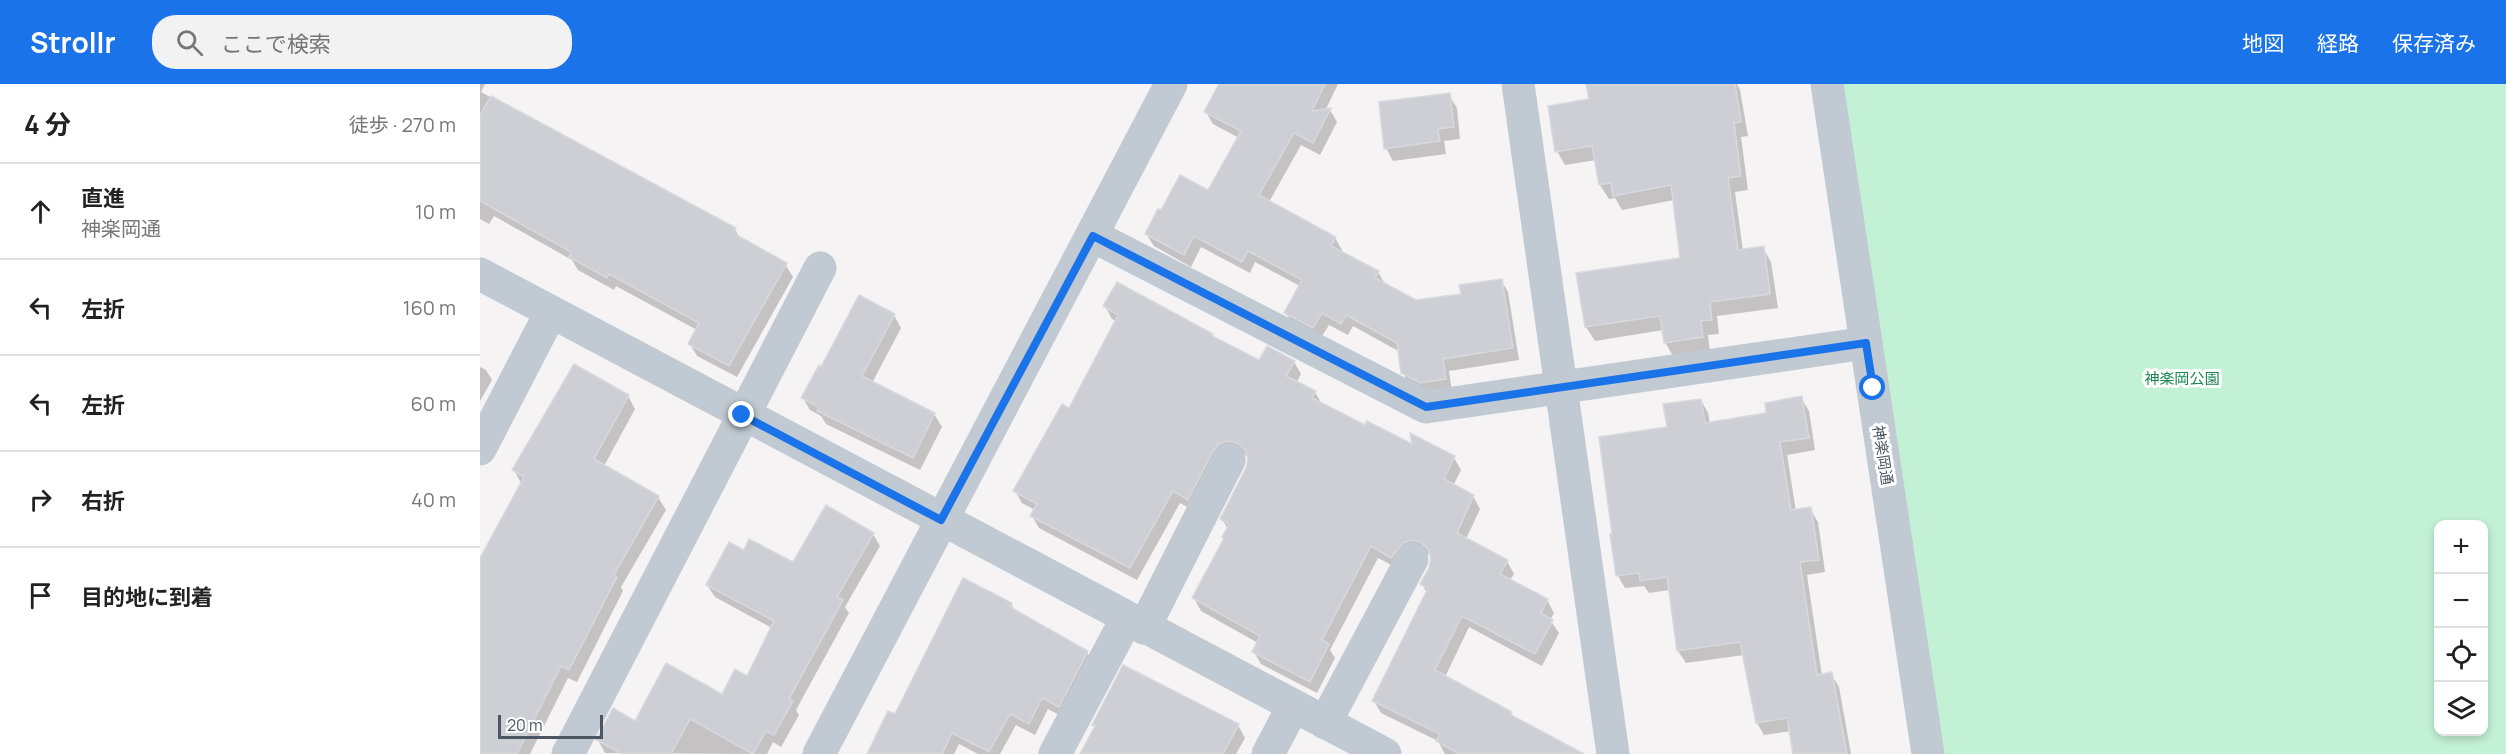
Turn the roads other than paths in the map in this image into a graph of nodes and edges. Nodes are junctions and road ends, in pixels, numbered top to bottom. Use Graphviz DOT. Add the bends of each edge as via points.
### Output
graph roads {
  1 [pos="1171,84"];
  2 [pos="1518,84"];
  3 [pos="1827,84"];
  4 [pos="1093,236"];
  5 [pos="820,268"];
  6 [pos="480,274"];
  7 [pos="551,312"];
  8 [pos="1866,343"];
  9 [pos="1560,386"];
  10 [pos="742,415"];
  11 [pos="480,449"];
  12 [pos="1229,460"];
  13 [pos="941,520"];
  14 [pos="1412,560"];
  15 [pos="1135,623"];
  16 [pos="1293,707"];
  17 [pos="1324,723"];
  18 [pos="568,754"];
  19 [pos="819,754"];
  20 [pos="1055,754"];
  21 [pos="1268,754"];
  22 [pos="1385,754"];
  23 [pos="1613,754"];
  24 [pos="1928,754"];
  1 -- 4 [label="street"];
  2 -- 9 [label="street"];
  3 -- 8 [label="street, 神楽岡通"];
  4 -- 9 [label="street" via="1426,407"];
  4 -- 13 [label="street"];
  5 -- 10 [label="street"];
  6 -- 7 [label="street"];
  7 -- 10 [label="street"];
  7 -- 11 [label="street"];
  8 -- 9 [label="street"];
  8 -- 24 [label="street, 神楽岡通"];
  9 -- 23 [label="street"];
  10 -- 13 [label="street"];
  10 -- 18 [label="street"];
  12 -- 15 [label="street"];
  13 -- 15 [label="street"];
  13 -- 19 [label="street"];
  14 -- 17 [label="street"];
  15 -- 16 [label="street"];
  15 -- 20 [label="street"];
  16 -- 17 [label="street"];
  16 -- 21 [label="street"];
  17 -- 22 [label="street"];
}
